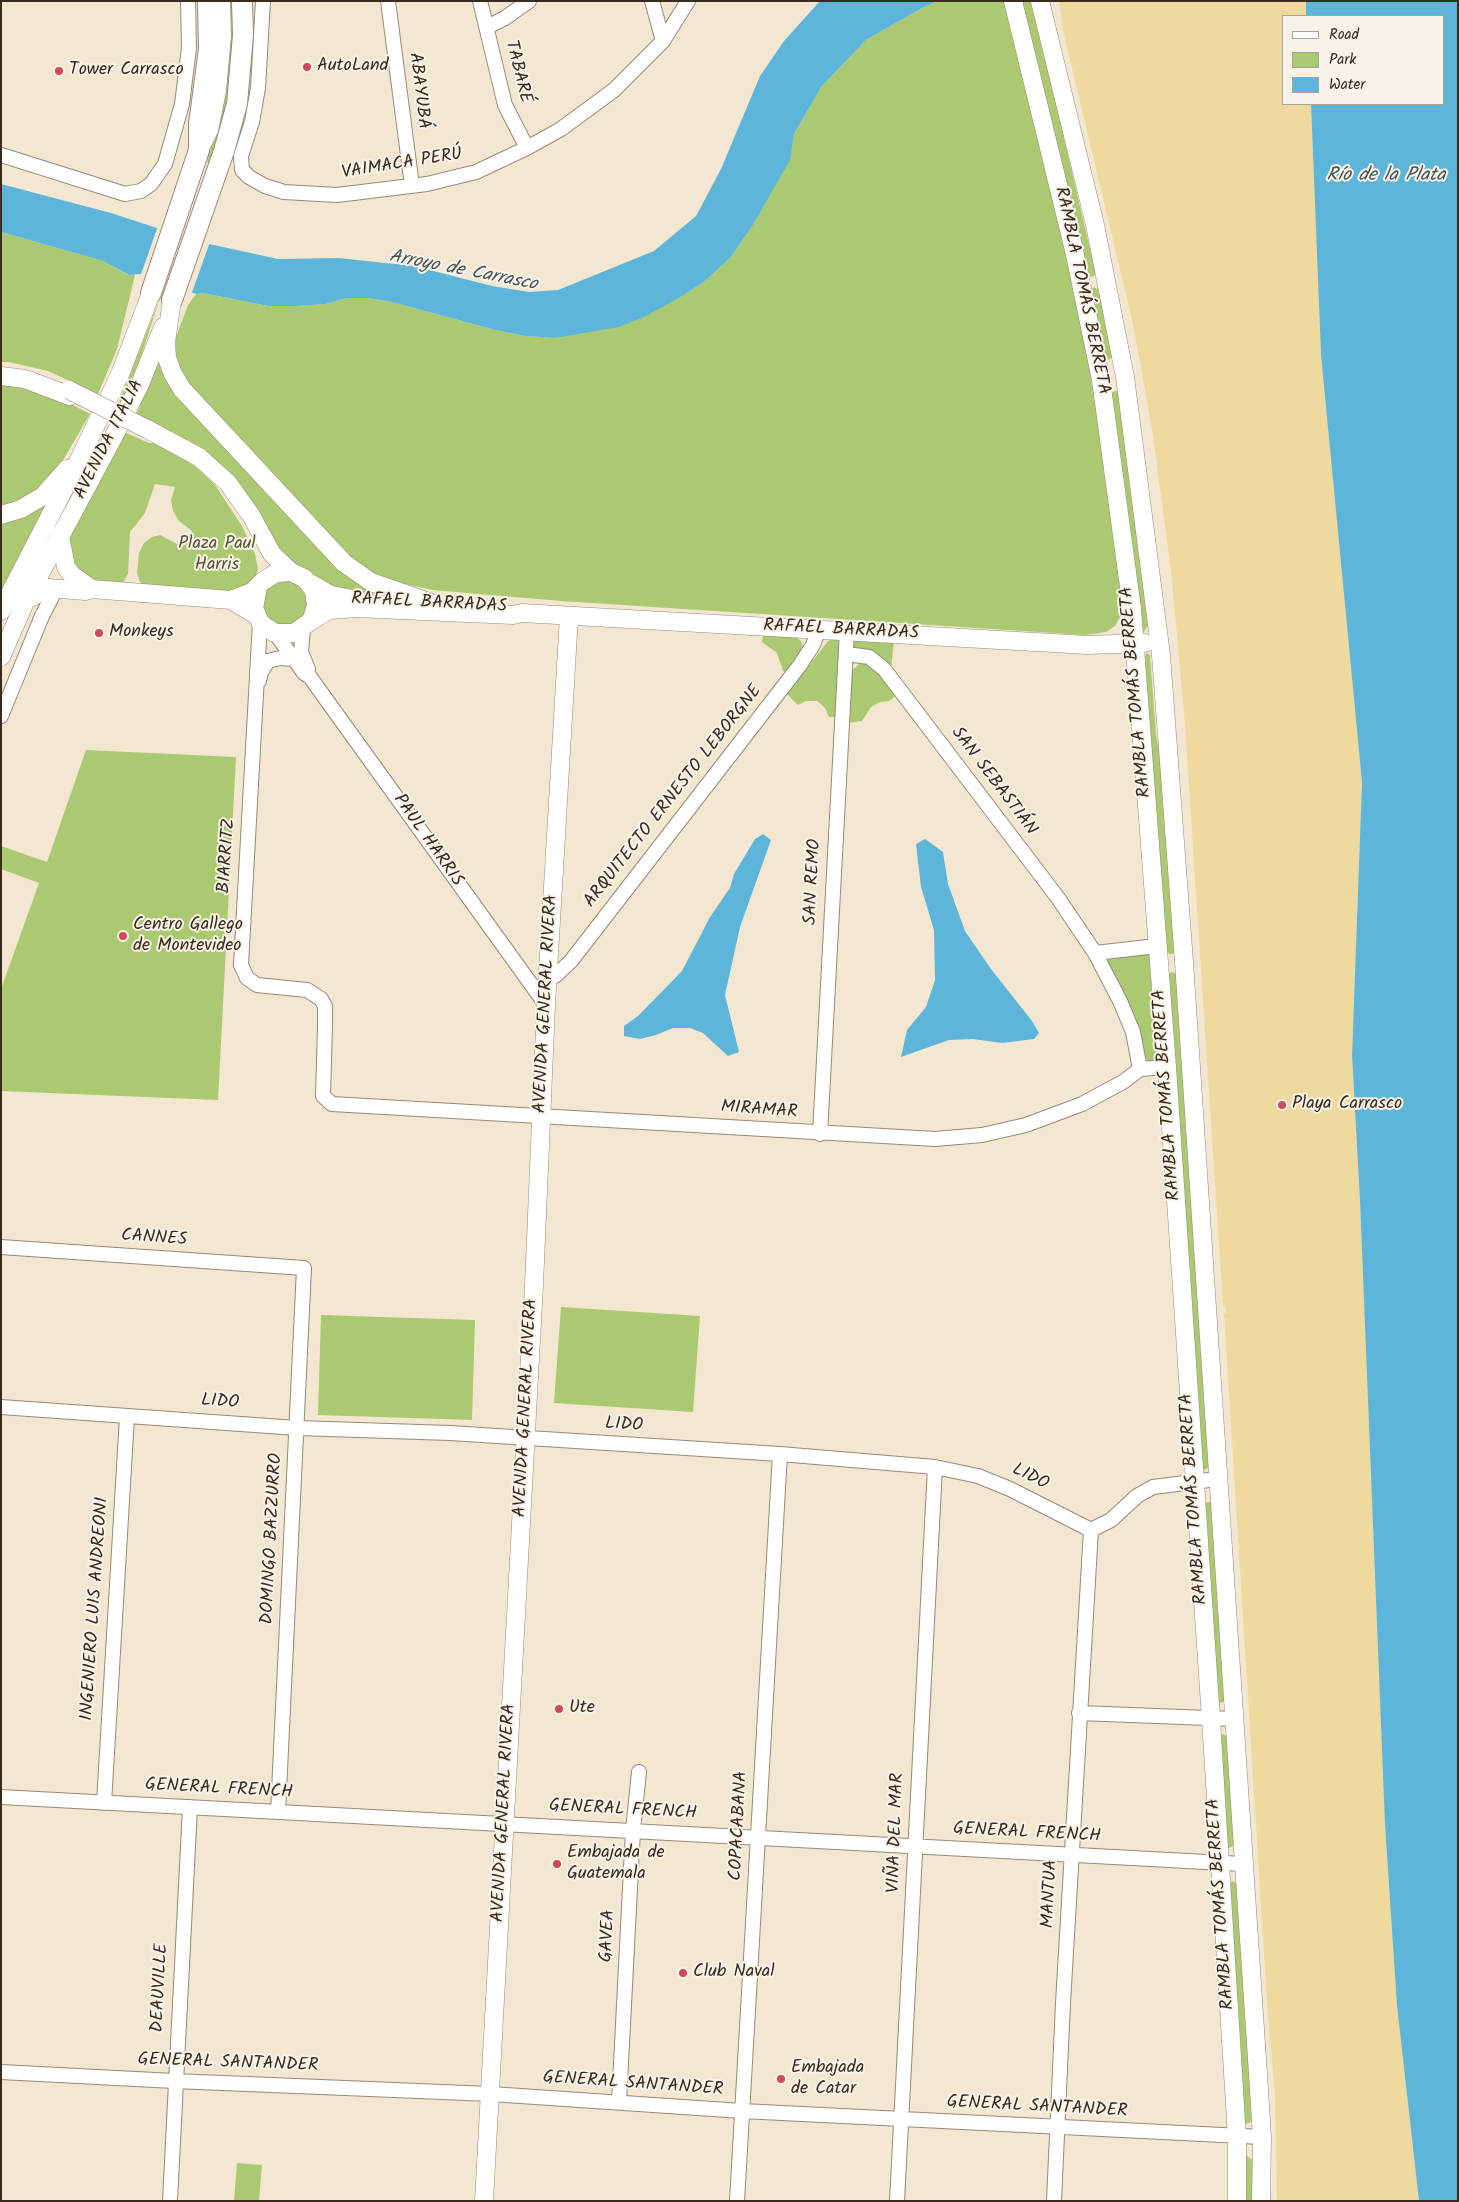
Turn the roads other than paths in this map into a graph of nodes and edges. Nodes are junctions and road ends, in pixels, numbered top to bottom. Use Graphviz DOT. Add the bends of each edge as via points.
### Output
graph roads {
  1 [pos="188,1"];
  2 [pos="208,1"];
  3 [pos="221,1"];
  4 [pos="263,1"];
  5 [pos="388,1"];
  6 [pos="480,1"];
  7 [pos="529,1"];
  8 [pos="652,1"];
  9 [pos="688,1"];
  10 [pos="1013,1"];
  11 [pos="1040,1"];
  12 [pos="242,6"];
  13 [pos="263,20"];
  14 [pos="487,27"];
  15 [pos="662,41"];
  16 [pos="527,148"];
  17 [pos="199,150"];
  18 [pos="1,155"];
  19 [pos="412,186"];
  20 [pos="1106,278"];
  21 [pos="1081,284"];
  22 [pos="151,293"];
  23 [pos="172,300"];
  24 [pos="1,369"];
  25 [pos="1,376"];
  26 [pos="1125,377"];
  27 [pos="1102,380"];
  28 [pos="69,393"];
  29 [pos="146,432"];
  30 [pos="79,460"];
  31 [pos="1,515"];
  32 [pos="60,535"];
  33 [pos="66,567"];
  34 [pos="291,572"];
  35 [pos="310,583"];
  36 [pos="260,584"];
  37 [pos="57,587"];
  38 [pos="92,589"];
  39 [pos="26,600"];
  40 [pos="231,600"];
  41 [pos="429,602"];
  42 [pos="1132,608"];
  43 [pos="1,611"];
  44 [pos="522,613"];
  45 [pos="569,616"];
  46 [pos="258,618"];
  47 [pos="307,625"];
  48 [pos="819,629"];
  49 [pos="847,631"];
  50 [pos="275,633"];
  51 [pos="1159,641"];
  52 [pos="1088,645"];
  53 [pos="1135,645"];
  54 [pos="846,654"];
  55 [pos="1,658"];
  56 [pos="294,659"];
  57 [pos="310,677"];
  58 [pos="1138,685"];
  59 [pos="257,691"];
  60 [pos="1,716"];
  61 [pos="1169,763"];
  62 [pos="1095,954"];
  63 [pos="1158,955"];
  64 [pos="1184,962"];
  65 [pos="547,977"];
  66 [pos="546,1005"];
  67 [pos="1167,1067"];
  68 [pos="1140,1069"];
  69 [pos="335,1106"];
  70 [pos="541,1116"];
  71 [pos="820,1134"];
  72 [pos="1,1247"];
  73 [pos="304,1268"];
  74 [pos="1,1407"];
  75 [pos="127,1417"];
  76 [pos="297,1428"];
  77 [pos="525,1439"];
  78 [pos="780,1454"];
  79 [pos="935,1466"];
  80 [pos="1217,1480"];
  81 [pos="1193,1482"];
  82 [pos="1091,1530"];
  83 [pos="1079,1713"];
  84 [pos="1211,1718"];
  85 [pos="1234,1719"];
  86 [pos="639,1772"];
  87 [pos="1,1797"];
  88 [pos="104,1803"];
  89 [pos="190,1808"];
  90 [pos="278,1812"];
  91 [pos="504,1825"];
  92 [pos="633,1830"];
  93 [pos="758,1837"];
  94 [pos="915,1846"];
  95 [pos="1072,1855"];
  96 [pos="1220,1863"];
  97 [pos="1243,1864"];
  98 [pos="1,2072"];
  99 [pos="174,2081"];
  100 [pos="491,2094"];
  101 [pos="619,2102"];
  102 [pos="742,2111"];
  103 [pos="901,2120"];
  104 [pos="1058,2127"];
  105 [pos="1237,2137"];
  106 [pos="1262,2138"];
  107 [pos="170,2201"];
  108 [pos="484,2201"];
  109 [pos="737,2201"];
  110 [pos="897,2201"];
  111 [pos="1054,2201"];
  112 [pos="1237,2201"];
  113 [pos="1261,2201"];
  1 -- 18 [label="street" via="187,74 182,104 165,164 151,184 141,191 125,194"];
  2 -- 17 [label="highway" via="209,49 198,124"];
  3 -- 17 [label="main road" via="222,36 217,91 209,130"];
  4 -- 13 [label="street"];
  5 -- 19 [label="street, ABAYUBÁ"];
  6 -- 14 [label="street, TABARÉ"];
  7 -- 14 [label="street"];
  8 -- 15 [label="street"];
  9 -- 15 [label="street, VAIMACA PERÚ"];
  10 -- 21 [label="main road, RAMBLA TOMÁS BERRETA"];
  11 -- 20 [label="main road, RAMBLA TOMÁS BERRETA"];
  12 -- 13 [label="street"];
  12 -- 23 [label="highway, AVENIDA ITALIA" via="237,104"];
  13 -- 19 [label="street, VAIMACA PERÚ" via="258,88 241,156 242,170 265,186 310,195"];
  14 -- 16 [label="street, TABARÉ" via="505,105"];
  15 -- 16 [label="street, VAIMACA PERÚ" via="590,110"];
  16 -- 19 [label="street, VAIMACA PERÚ" via="476,172"];
  17 -- 22 [label="highway, AVENIDA ITALIA"];
  20 -- 21 [label="main road"];
  20 -- 26 [label="main road, RAMBLA TOMÁS BERRETA"];
  21 -- 27 [label="main road, RAMBLA TOMÁS BERRETA"];
  22 -- 30 [label="main road, AVENIDA ITALIA" via="121,372"];
  23 -- 32 [label="main road, AVENIDA ITALIA" via="140,384"];
  23 -- 41 [label="main road" via="166,342 173,374 182,389 344,563 371,582"];
  24 -- 28 [label="main road" via="25,373"];
  25 -- 28 [label="main road" via="26,379"];
  26 -- 27 [label="main road"];
  26 -- 51 [label="main road, RAMBLA TOMÁS BERRETA"];
  27 -- 42 [label="main road, RAMBLA TOMÁS BERRETA"];
  28 -- 29 [label="main road"];
  29 -- 34 [label="main road" via="198,457 228,483 272,554"];
  29 -- 36 [label="main road" via="196,462 224,488 245,520 258,549 262,561"];
  30 -- 31 [label="main road" via="69,466 43,496 21,509"];
  30 -- 43 [label="main road, AVENIDA ITALIA"];
  32 -- 33 [label="main road"];
  32 -- 39 [label="main road, AVENIDA ITALIA"];
  33 -- 37 [label="main road" via="65,576"];
  33 -- 38 [label="main road"];
  34 -- 35 [label="main road, RAFAEL BARRADAS"];
  34 -- 36 [label="main road" via="276,573"];
  35 -- 41 [label="main road, RAFAEL BARRADAS" via="325,593 346,599"];
  35 -- 47 [label="main road" via="316,606"];
  36 -- 40 [label="main road" via="252,592"];
  36 -- 46 [label="main road" via="254,600"];
  37 -- 38 [label="main road"];
  37 -- 39 [label="main road" via="45,589"];
  37 -- 60 [label="street"];
  38 -- 40 [label="main road"];
  39 -- 55 [label="main road, AVENIDA ITALIA"];
  40 -- 46 [label="main road"];
  41 -- 44 [label="main road, RAFAEL BARRADAS" via="514,608"];
  42 -- 52 [label="main road" via="1119,635"];
  42 -- 53 [label="main road, RAMBLA TOMÁS BERRETA"];
  44 -- 45 [label="main road, RAFAEL BARRADAS"];
  44 -- 47 [label="main road, RAFAEL BARRADAS" via="338,608 320,614"];
  45 -- 48 [label="main road, RAFAEL BARRADAS"];
  45 -- 65 [label="main road, AVENIDA GENERAL RIVERA"];
  46 -- 50 [label="main road"];
  46 -- 59 [label="street, BIARRITZ"];
  47 -- 50 [label="main road, RAFAEL BARRADAS" via="294,633"];
  47 -- 57 [label="street, PAUL HARRIS" via="301,652"];
  48 -- 49 [label="main road, RAFAEL BARRADAS"];
  48 -- 65 [label="street, ARQUITECTO ERNESTO LEBORGNE" via="800,665 571,961 555,976"];
  49 -- 52 [label="main road, RAFAEL BARRADAS"];
  49 -- 54 [label="street, SAN REMO"];
  50 -- 56 [label="street, PAUL HARRIS"];
  51 -- 53 [label="main road, RAFAEL BARRADAS"];
  51 -- 61 [label="main road, RAMBLA TOMÁS BERRETA"];
  52 -- 53 [label="main road, RAFAEL BARRADAS"];
  52 -- 58 [label="main road" via="1122,659"];
  53 -- 58 [label="main road, RAMBLA TOMÁS BERRETA"];
  53 -- 61 [label="main road" via="1152,654 1159,730"];
  54 -- 62 [label="street, SAN SEBASTIÁN" via="869,657 884,669 1048,884"];
  54 -- 71 [label="street, SAN REMO"];
  56 -- 57 [label="street, PAUL HARRIS"];
  56 -- 59 [label="street, BIARRITZ" via="280,658 268,662 261,672"];
  57 -- 66 [label="street, PAUL HARRIS"];
  58 -- 63 [label="main road, RAMBLA TOMÁS BERRETA"];
  59 -- 69 [label="street, BIARRITZ" via="241,965 246,978 257,985 307,990 321,999 325,1006 323,1096"];
  61 -- 64 [label="main road, RAMBLA TOMÁS BERRETA"];
  62 -- 63 [label="street"];
  62 -- 68 [label="street, SAN SEBASTIÁN" via="1120,1001 1132,1032"];
  63 -- 64 [label="main road"];
  63 -- 67 [label="main road, RAMBLA TOMÁS BERRETA"];
  64 -- 80 [label="main road, RAMBLA TOMÁS BERRETA"];
  65 -- 66 [label="main road, AVENIDA GENERAL RIVERA"];
  66 -- 70 [label="main road, AVENIDA GENERAL RIVERA"];
  67 -- 68 [label="street"];
  67 -- 81 [label="main road, RAMBLA TOMÁS BERRETA"];
  68 -- 71 [label="street, MIRAMAR" via="1082,1104 1009,1130 935,1139"];
  69 -- 70 [label="street, MIRAMAR"];
  70 -- 71 [label="street, MIRAMAR"];
  70 -- 77 [label="main road, AVENIDA GENERAL RIVERA"];
  72 -- 73 [label="street, CANNES"];
  73 -- 76 [label="street, DOMINGO BAZZURRO"];
  74 -- 75 [label="street, LIDO"];
  75 -- 76 [label="street, LIDO"];
  75 -- 88 [label="street, INGENIERO LUIS ANDREONI"];
  76 -- 77 [label="street, LIDO"];
  76 -- 90 [label="street, DOMINGO BAZZURRO"];
  77 -- 78 [label="street, LIDO"];
  77 -- 91 [label="main road, AVENIDA GENERAL RIVERA"];
  78 -- 79 [label="street, LIDO"];
  78 -- 93 [label="street, COPACABANA"];
  79 -- 82 [label="street, LIDO" via="978,1476 1010,1488"];
  79 -- 94 [label="street, VIÑA DEL MAR"];
  80 -- 81 [label="street"];
  80 -- 85 [label="main road, RAMBLA TOMÁS BERRETA"];
  81 -- 82 [label="street" via="1161,1484 1146,1490 1111,1520"];
  81 -- 84 [label="main road, RAMBLA TOMÁS BERRETA"];
  82 -- 83 [label="street, MANTUA"];
  83 -- 84 [label="street"];
  83 -- 95 [label="street, MANTUA"];
  84 -- 85 [label="street"];
  84 -- 96 [label="main road, RAMBLA TOMÁS BERRETA"];
  85 -- 97 [label="main road, RAMBLA TOMÁS BERRETA"];
  86 -- 92 [label="street, GAVEA"];
  87 -- 88 [label="street, GENERAL FRENCH"];
  88 -- 89 [label="street, GENERAL FRENCH"];
  89 -- 90 [label="street, GENERAL FRENCH"];
  89 -- 99 [label="street, DEAUVILLE"];
  90 -- 91 [label="street, GENERAL FRENCH"];
  91 -- 92 [label="street, GENERAL FRENCH"];
  91 -- 100 [label="main road, AVENIDA GENERAL RIVERA"];
  92 -- 93 [label="street, GENERAL FRENCH"];
  92 -- 101 [label="street, GAVEA"];
  93 -- 94 [label="street, GENERAL FRENCH"];
  93 -- 102 [label="street, COPACABANA"];
  94 -- 95 [label="street, GENERAL FRENCH"];
  94 -- 103 [label="street, VIÑA DEL MAR"];
  95 -- 96 [label="street, GENERAL FRENCH"];
  95 -- 104 [label="street, MANTUA"];
  96 -- 97 [label="street, GENERAL FRENCH"];
  96 -- 105 [label="main road, RAMBLA TOMÁS BERRETA"];
  97 -- 106 [label="main road, RAMBLA TOMÁS BERRETA"];
  98 -- 99 [label="street, GENERAL SANTANDER"];
  99 -- 100 [label="street, GENERAL SANTANDER"];
  99 -- 107 [label="street, DEAUVILLE"];
  100 -- 101 [label="street, GENERAL SANTANDER"];
  100 -- 108 [label="main road, AVENIDA GENERAL RIVERA"];
  101 -- 102 [label="street, GENERAL SANTANDER"];
  102 -- 103 [label="street, GENERAL SANTANDER"];
  102 -- 109 [label="street, COPACABANA"];
  103 -- 104 [label="street, GENERAL SANTANDER"];
  103 -- 110 [label="street, VIÑA DEL MAR"];
  104 -- 105 [label="street, GENERAL SANTANDER"];
  104 -- 111 [label="street, MANTUA"];
  105 -- 106 [label="street, GENERAL SANTANDER"];
  105 -- 112 [label="main road, RAMBLA TOMÁS BERRETA"];
  106 -- 113 [label="main road, RAMBLA TOMÁS BERRETA"];
}
